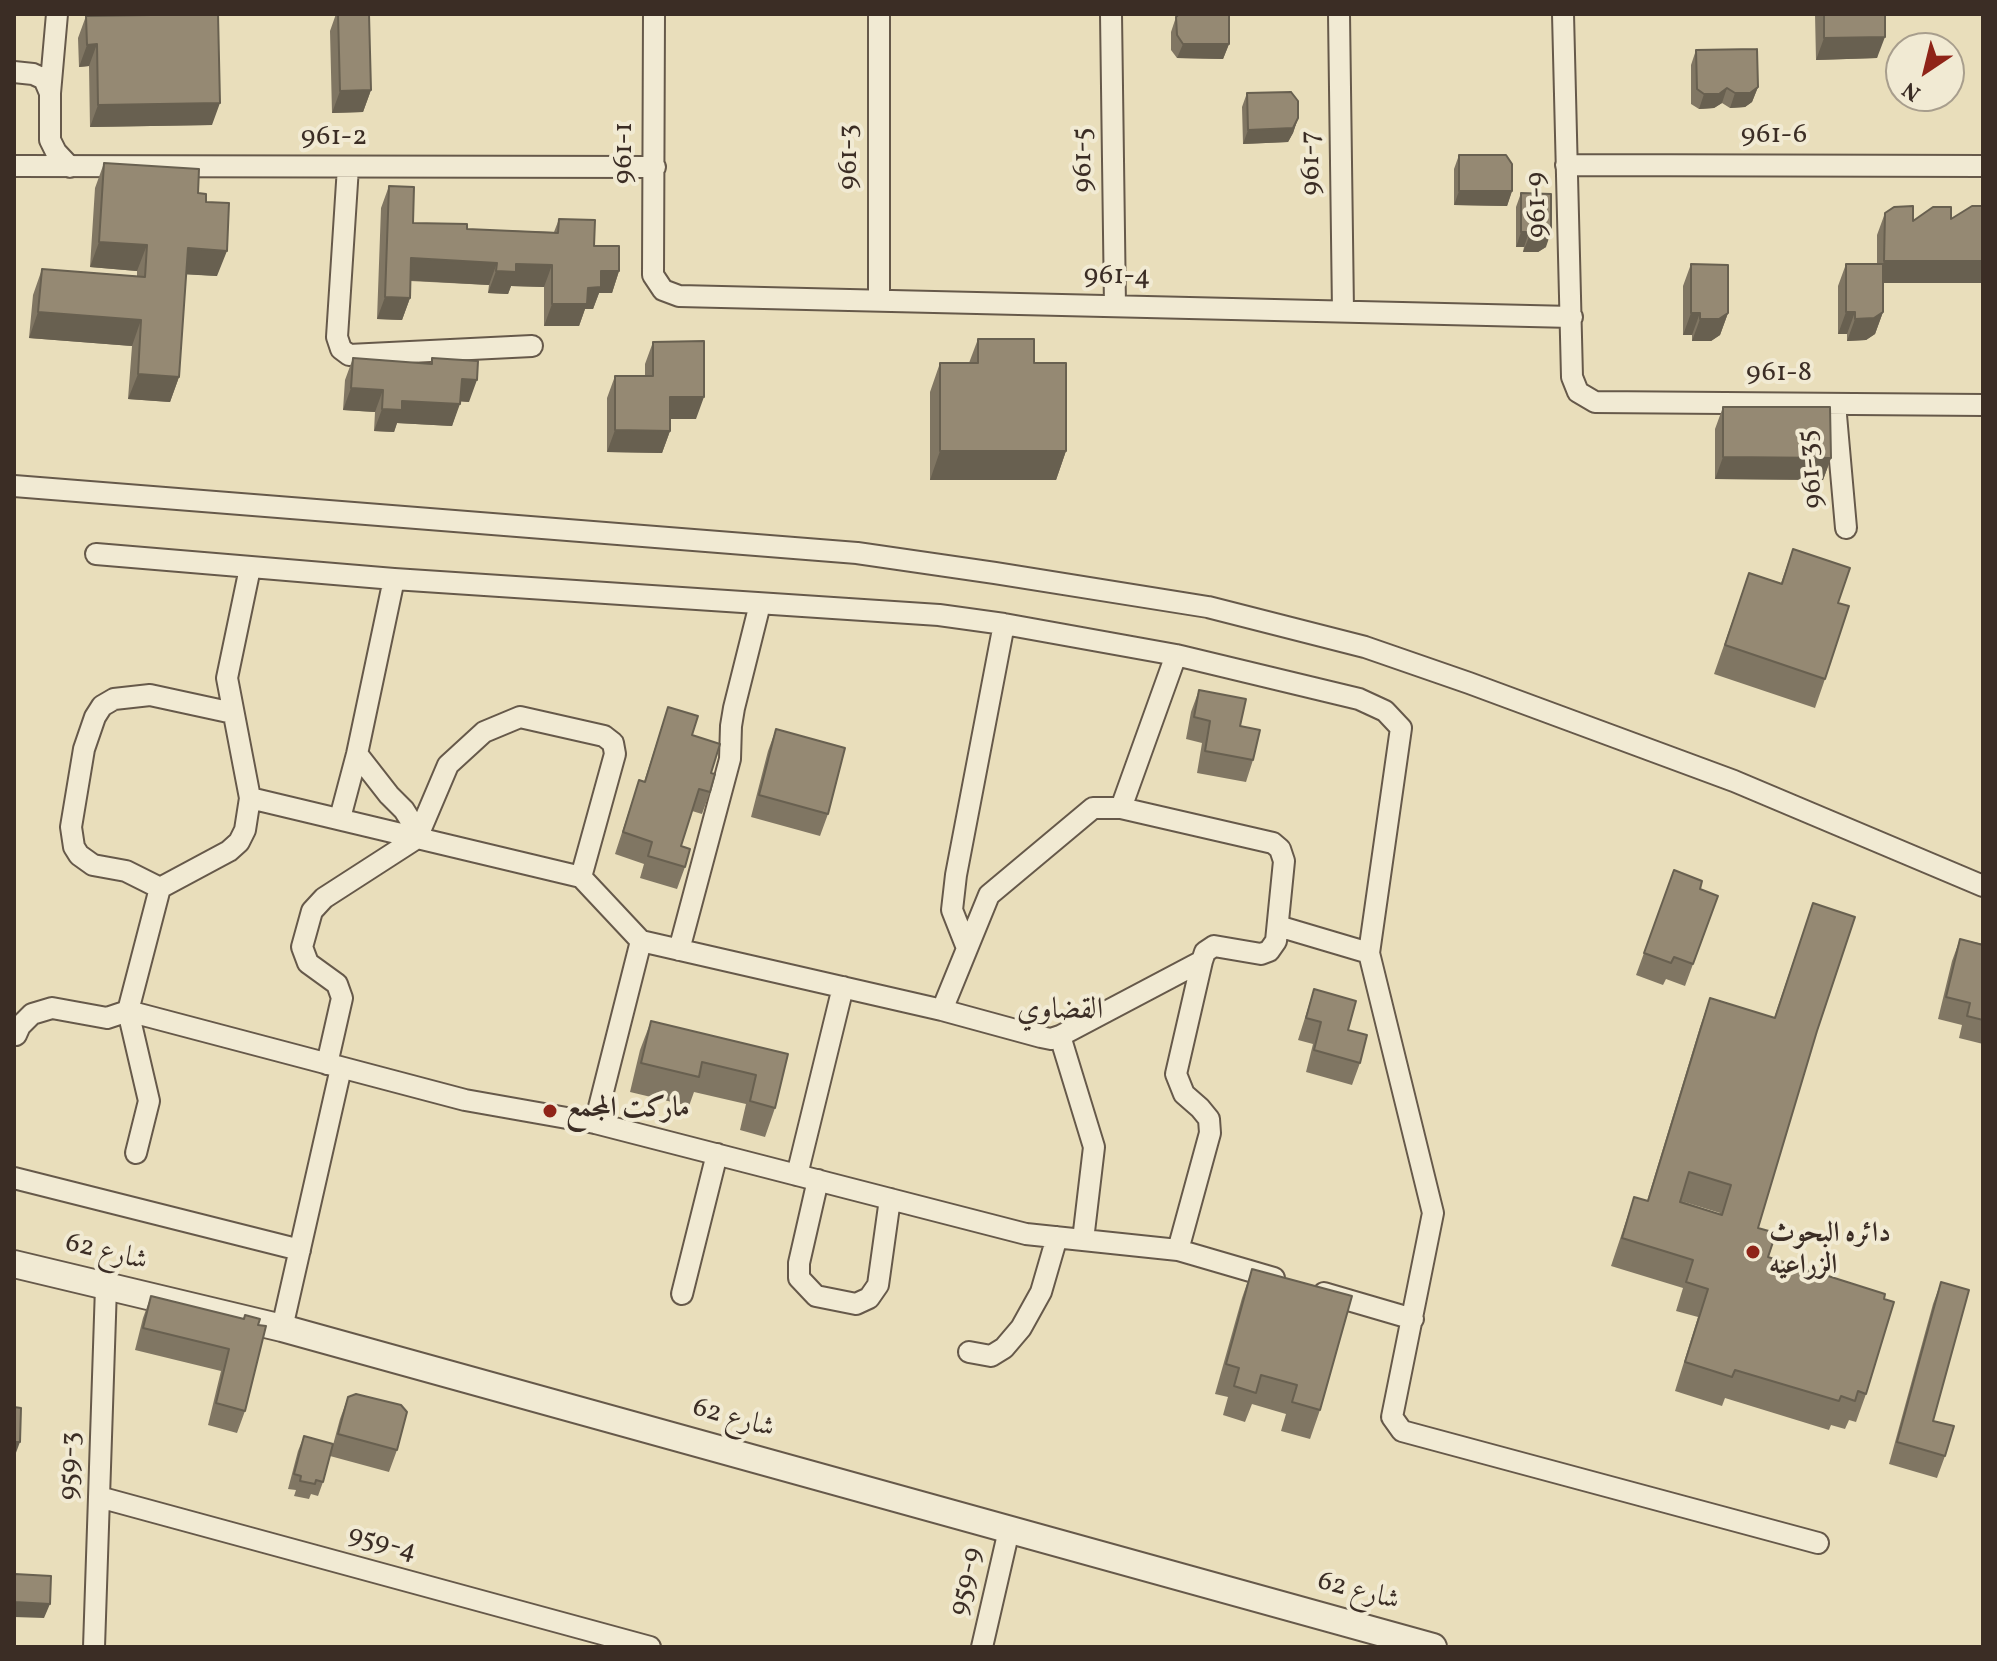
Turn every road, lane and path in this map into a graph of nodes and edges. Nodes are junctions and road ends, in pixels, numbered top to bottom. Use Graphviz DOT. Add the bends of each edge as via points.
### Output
graph roads {
  1 [pos="57,14"];
  2 [pos="654,14"];
  3 [pos="879,14"];
  4 [pos="1111,14"];
  5 [pos="1339,14"];
  6 [pos="1563,14"];
  7 [pos="14,72"];
  8 [pos="50,93"];
  9 [pos="1566,165"];
  10 [pos="14,166"];
  11 [pos="1983,166"];
  12 [pos="70,167"];
  13 [pos="348,167"];
  14 [pos="655,167"];
  15 [pos="663,290"];
  16 [pos="879,300"];
  17 [pos="1115,306"];
  18 [pos="1343,311"];
  19 [pos="1572,317"];
  20 [pos="532,346"];
  21 [pos="1578,392"];
  22 [pos="1835,404"];
  23 [pos="1983,405"];
  24 [pos="14,486"];
  25 [pos="1846,528"];
  26 [pos="96,554"];
  27 [pos="250,568"];
  28 [pos="394,579"];
  29 [pos="760,604"];
  30 [pos="1004,624"];
  31 [pos="1176,655"];
  32 [pos="233,713"];
  33 [pos="357,754"];
  34 [pos="250,798"];
  35 [pos="1121,808"];
  36 [pos="340,818"];
  37 [pos="418,836"];
  38 [pos="581,877"];
  39 [pos="1983,886"];
  40 [pos="160,888"];
  41 [pos="1278,926"];
  42 [pos="641,941"];
  43 [pos="967,948"];
  44 [pos="679,950"];
  45 [pos="1369,953"];
  46 [pos="1202,961"];
  47 [pos="843,987"];
  48 [pos="942,1010"];
  49 [pos="128,1011"];
  50 [pos="16,1035"];
  51 [pos="1060,1036"];
  52 [pos="334,1066"];
  53 [pos="595,1123"];
  54 [pos="136,1153"];
  55 [pos="717,1154"];
  56 [pos="797,1175"];
  57 [pos="14,1178"];
  58 [pos="818,1180"];
  59 [pos="890,1199"];
  60 [pos="1057,1237"];
  61 [pos="1083,1240"];
  62 [pos="300,1250"];
  63 [pos="1178,1250"];
  64 [pos="14,1264"];
  65 [pos="106,1287"];
  66 [pos="682,1294"];
  67 [pos="1413,1319"];
  68 [pos="282,1328"];
  69 [pos="969,1352"];
  70 [pos="99,1497"];
  71 [pos="1009,1530"];
  72 [pos="1818,1543"];
  73 [pos="94,1647"];
  74 [pos="650,1647"];
  75 [pos="982,1647"];
  76 [pos="1433,1647"];
  1 -- 8 [label="street"];
  2 -- 14 [label="street, 961-1"];
  3 -- 16 [label="street, 961-3"];
  4 -- 17 [label="street, 961-5"];
  5 -- 18 [label="street, 961-7"];
  6 -- 9 [label="street, 961-9"];
  7 -- 8 [label="street" via="44,79"];
  8 -- 12 [label="street" via="50,140"];
  9 -- 11 [label="street, 961-6"];
  9 -- 19 [label="street, 961-9"];
  10 -- 12 [label="street, 961-2"];
  12 -- 13 [label="street, 961-2"];
  13 -- 14 [label="street, 961-2"];
  13 -- 20 [label="street" via="337,337 341,349 349,355"];
  14 -- 15 [label="street, 961-1" via="653,275"];
  15 -- 16 [label="street, 961-4" via="679,296"];
  16 -- 17 [label="street, 961-4"];
  17 -- 18 [label="street, 961-4"];
  18 -- 19 [label="street, 961-4"];
  19 -- 21 [label="street, 961-9" via="1572,377"];
  21 -- 22 [label="street, 961-8" via="1595,402"];
  22 -- 23 [label="street, 961-8"];
  22 -- 25 [label="street, 961-35"];
  24 -- 39 [label="street" via="857,553 1208,607 1365,647 1469,683 1734,781"];
  26 -- 27 [label="street"];
  27 -- 28 [label="street"];
  27 -- 32 [label="street" via="227,678"];
  28 -- 29 [label="street"];
  28 -- 33 [label="street"];
  29 -- 30 [label="street"];
  29 -- 44 [label="street" via="734,708 730,759"];
  30 -- 31 [label="street"];
  30 -- 43 [label="street" via="952,910"];
  31 -- 35 [label="street"];
  31 -- 45 [label="street" via="1359,699 1385,711 1401,728"];
  32 -- 34 [label="street"];
  32 -- 40 [label="street" via="150,695 114,699 95,717 71,827 74,847 93,865 126,871"];
  33 -- 36 [label="street"];
  33 -- 37 [label="street" via="404,810"];
  34 -- 36 [label="street"];
  34 -- 40 [label="street" via="239,842"];
  35 -- 41 [label="street" via="1273,843 1284,861"];
  35 -- 43 [label="street" via="1093,808 989,895"];
  36 -- 37 [label="street"];
  37 -- 38 [label="street"];
  37 -- 38 [label="street" via="448,765 484,732 520,717 604,736 613,743 615,754"];
  37 -- 52 [label="street" via="312,911 302,947 308,963 337,984 342,998"];
  38 -- 42 [label="street"];
  40 -- 49 [label="street"];
  41 -- 45 [label="street"];
  41 -- 46 [label="street" via="1269,951 1214,946"];
  42 -- 44 [label="street"];
  42 -- 53 [label="street"];
  43 -- 48 [label="street"];
  44 -- 47 [label="street"];
  45 -- 67 [label="street" via="1433,1213"];
  46 -- 51 [label="street"];
  46 -- 63 [label="street" via="1176,1074 1184,1094 1209,1119 1210,1133"];
  47 -- 48 [label="street"];
  47 -- 56 [label="street"];
  48 -- 51 [label="street" via="1041,1037"];
  49 -- 50 [label="street" via="107,1018 52,1008 32,1014"];
  49 -- 52 [label="street"];
  49 -- 54 [label="street" via="149,1101"];
  51 -- 61 [label="street" via="1094,1147"];
  52 -- 53 [label="street" via="465,1100"];
  52 -- 62 [label="street"];
  53 -- 55 [label="street"];
  55 -- 56 [label="street"];
  55 -- 66 [label="street"];
  56 -- 58 [label="street"];
  57 -- 62 [label="street"];
  58 -- 59 [label="street"];
  58 -- 59 [label="street" via="799,1263 799,1278 816,1296 856,1304 869,1298 878,1285"];
  59 -- 60 [label="street"];
  60 -- 61 [label="street"];
  60 -- 69 [label="street" via="1041,1292 1021,1328 991,1356"];
  61 -- 63 [label="street"];
  62 -- 68 [label="street"];
  63 -- 67 [label="street"];
  64 -- 65 [label="street, شارع 62"];
  65 -- 68 [label="street, شارع 62"];
  65 -- 70 [label="street, 959-3"];
  67 -- 72 [label="street" via="1392,1417 1402,1431"];
  68 -- 71 [label="street, شارع 62"];
  70 -- 73 [label="street, 959-3"];
  70 -- 74 [label="street, 959-4"];
  71 -- 75 [label="street, 959-9"];
  71 -- 76 [label="street, شارع 62"];
}
